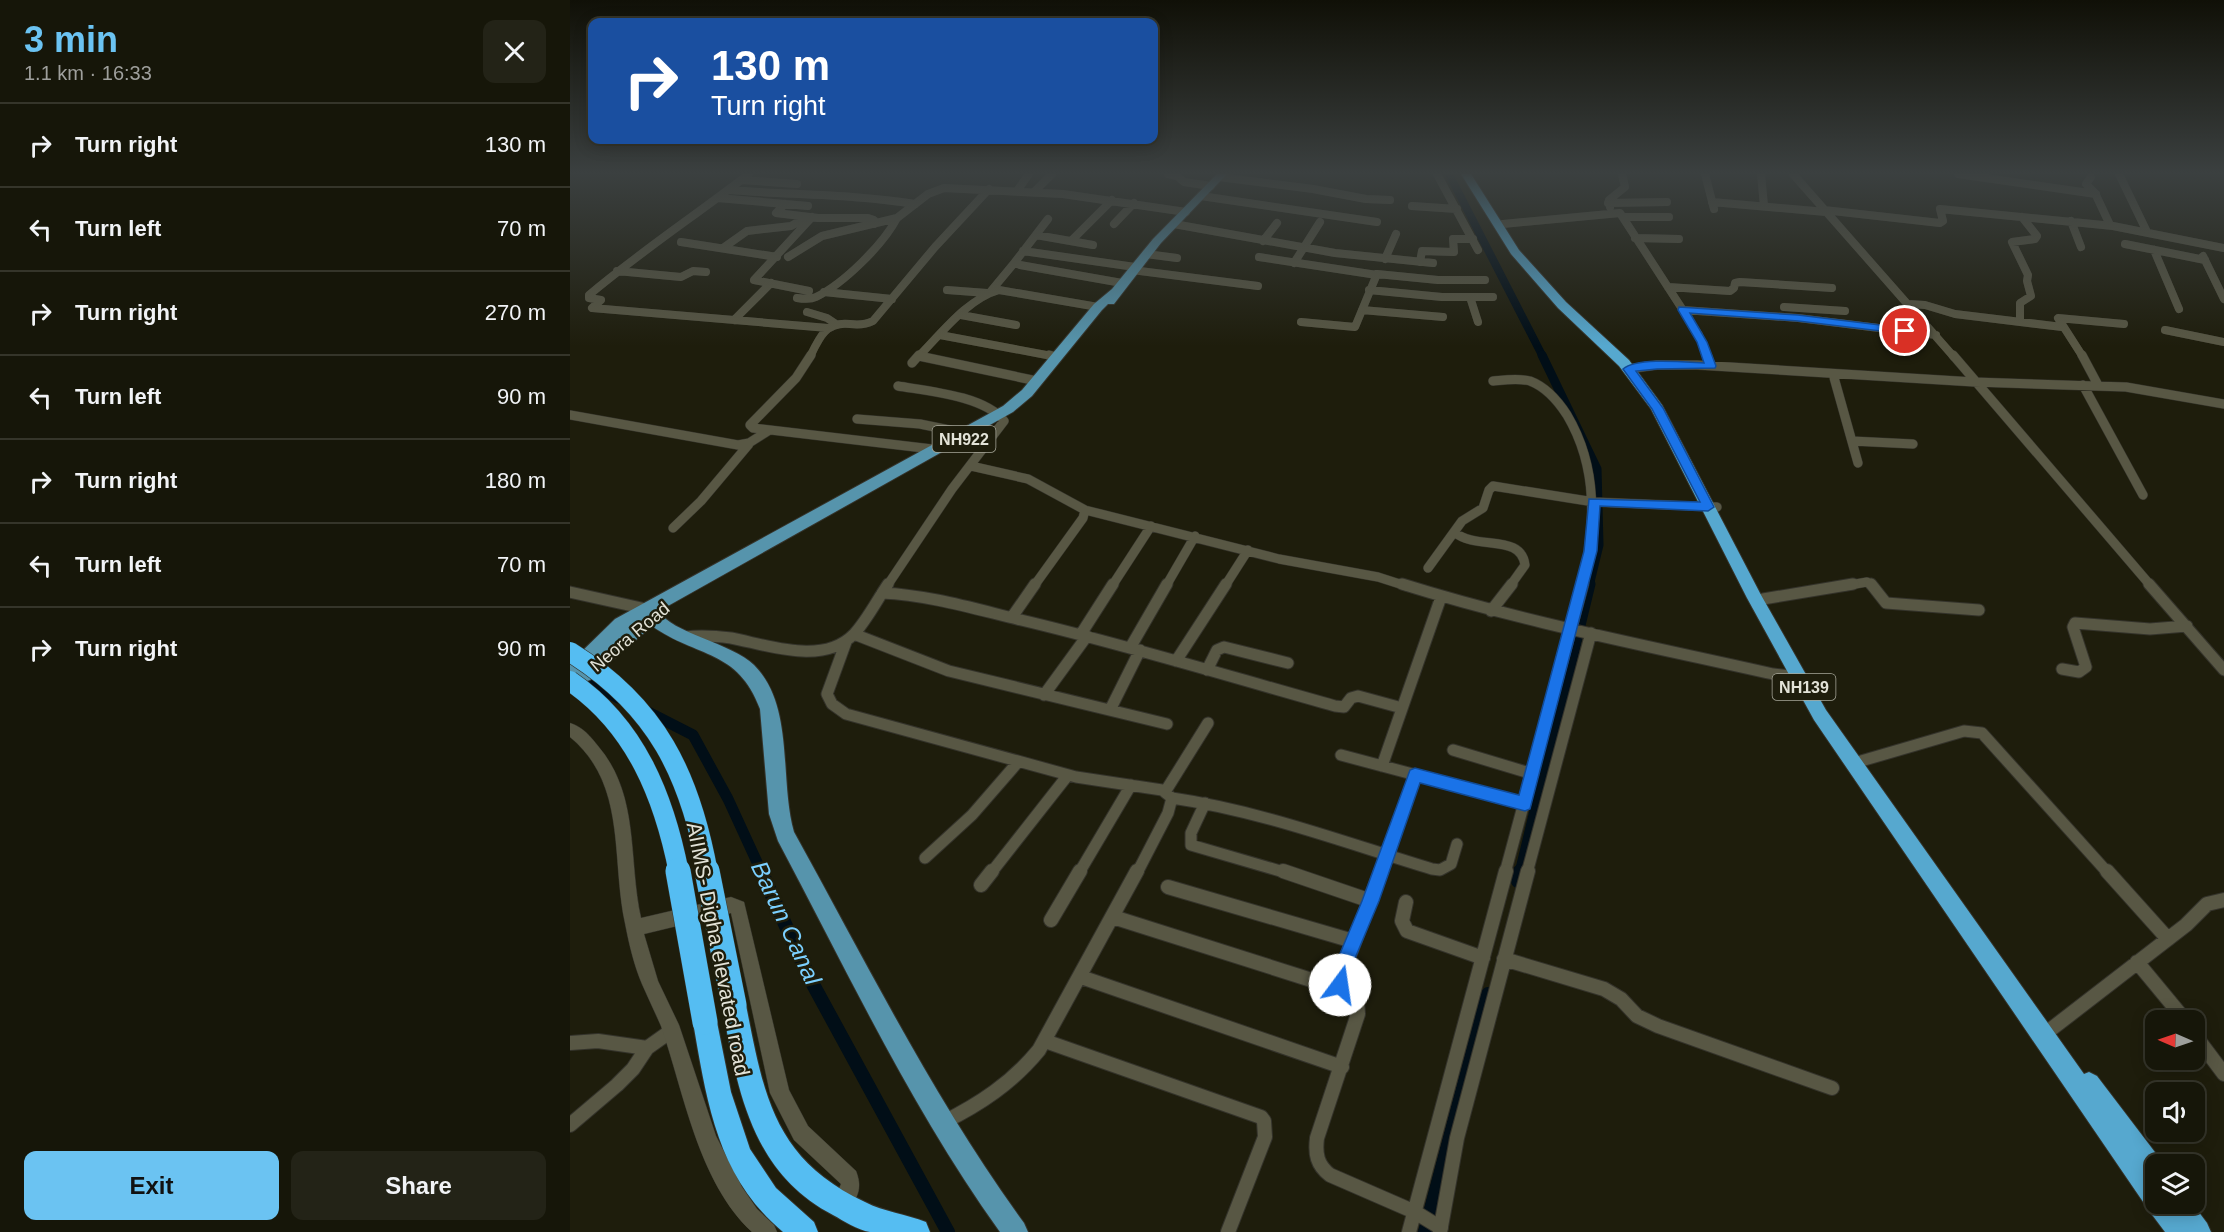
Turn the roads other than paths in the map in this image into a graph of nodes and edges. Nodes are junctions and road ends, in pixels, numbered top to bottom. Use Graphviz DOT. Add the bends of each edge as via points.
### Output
graph roads {
  1 [pos="672,231"];
  2 [pos="746,231"];
  3 [pos="797,231"];
  4 [pos="842,231"];
  5 [pos="889,231"];
  6 [pos="949,231"];
  7 [pos="1039,231"];
  8 [pos="1081,231"];
  9 [pos="1167,231"];
  10 [pos="1213,231"];
  11 [pos="1270,231"];
  12 [pos="1315,231"];
  13 [pos="1469,231"];
  14 [pos="1502,231"];
  15 [pos="1509,231"];
  16 [pos="1631,231"];
  17 [pos="1843,231"];
  18 [pos="2033,231"];
  19 [pos="2074,231"];
  20 [pos="2146,232"];
  21 [pos="1396,234"];
  22 [pos="1036,235"];
  23 [pos="1635,238"];
  24 [pos="1473,239"];
  25 [pos="1679,239"];
  26 [pos="1071,241"];
  27 [pos="1263,241"];
  28 [pos="681,242"];
  29 [pos="2196,243"];
  30 [pos="1093,244"];
  31 [pos="2125,244"];
  32 [pos="1306,247"];
  33 [pos="2081,247"];
  34 [pos="723,248"];
  35 [pos="2224,248"];
  36 [pos="1023,250"];
  37 [pos="1478,250"];
  38 [pos="2154,250"];
  39 [pos="1146,254"];
  40 [pos="777,257"];
  41 [pos="788,257"];
  42 [pos="1259,257"];
  43 [pos="1177,258"];
  44 [pos="1385,259"];
  45 [pos="2205,260"];
  46 [pos="1015,262"];
  47 [pos="1418,262"];
  48 [pos="1294,263"];
  49 [pos="1433,263"];
  50 [pos="1134,268"];
  51 [pos="617,271"];
  52 [pos="706,272"];
  53 [pos="1377,274"];
  54 [pos="1411,277"];
  55 [pos="1485,280"];
  56 [pos="771,284"];
  57 [pos="1783,285"];
  58 [pos="1258,286"];
  59 [pos="1118,287"];
  60 [pos="1668,287"];
  61 [pos="2221,287"];
  62 [pos="1832,288"];
  63 [pos="947,290"];
  64 [pos="1369,290"];
  65 [pos="809,291"];
  66 [pos="824,292"];
  67 [pos="989,292"];
  68 [pos="1470,297"];
  69 [pos="1493,297"];
  70 [pos="797,298"];
  71 [pos="892,299"];
  72 [pos="2224,299"];
  73 [pos="1908,304"];
  74 [pos="1098,307"];
  75 [pos="1784,307"];
  76 [pos="1362,309"];
  77 [pos="2179,309"];
  78 [pos="1683,310"];
  79 [pos="1845,311"];
  80 [pos="807,312"];
  81 [pos="961,315"];
  82 [pos="1443,317"];
  83 [pos="1788,317"];
  84 [pos="734,320"];
  85 [pos="1301,322"];
  86 [pos="1478,322"];
  87 [pos="2020,322"];
  88 [pos="2124,324"];
  89 [pos="1016,325"];
  90 [pos="832,326"];
  91 [pos="2062,327"];
  92 [pos="2165,330"];
  93 [pos="940,335"];
  94 [pos="1936,335"];
  95 [pos="2224,342"];
  96 [pos="1057,357"];
  97 [pos="1711,366"];
  98 [pos="1632,368"];
  99 [pos="1833,374"];
  100 [pos="1037,381"];
  101 [pos="1493,381"];
  102 [pos="1974,382"];
  103 [pos="2083,385"];
  104 [pos="2098,385"];
  105 [pos="898,386"];
  106 [pos="2224,404"];
  107 [pos="575,416"];
  108 [pos="1001,416"];
  109 [pos="857,418"];
  110 [pos="570,426"];
  111 [pos="768,431"];
  112 [pos="964,433"];
  113 [pos="1852,441"];
  114 [pos="751,442"];
  115 [pos="1913,444"];
  116 [pos="932,449"];
  117 [pos="1858,463"];
  118 [pos="970,466"];
  119 [pos="2143,495"];
  120 [pos="1594,502"];
  121 [pos="1713,507"];
  122 [pos="1085,510"];
  123 [pos="1151,526"];
  124 [pos="673,528"];
  125 [pos="1454,532"];
  126 [pos="1195,537"];
  127 [pos="776,539"];
  128 [pos="1248,550"];
  129 [pos="1428,568"];
  130 [pos="570,592"];
  131 [pos="882,593"];
  132 [pos="1441,597"];
  133 [pos="1764,599"];
  134 [pos="1979,610"];
  135 [pos="1491,611"];
  136 [pos="1012,617"];
  137 [pos="639,619"];
  138 [pos="2187,626"];
  139 [pos="1570,629"];
  140 [pos="1591,633"];
  141 [pos="1084,635"];
  142 [pos="685,637"];
  143 [pos="850,638"];
  144 [pos="1135,649"];
  145 [pos="570,652"];
  146 [pos="1176,661"];
  147 [pos="1288,663"];
  148 [pos="2062,669"];
  149 [pos="1207,670"];
  150 [pos="2224,670"];
  151 [pos="1798,677"];
  152 [pos="570,682"];
  153 [pos="1044,695"];
  154 [pos="1402,708"];
  155 [pos="1110,710"];
  156 [pos="1208,723"];
  157 [pos="1167,724"];
  158 [pos="570,729"];
  159 [pos="1453,750"];
  160 [pos="1341,755"];
  161 [pos="1861,761"];
  162 [pos="1018,762"];
  163 [pos="1382,766"];
  164 [pos="1533,774"];
  165 [pos="1068,775"];
  166 [pos="1415,775"];
  167 [pos="1131,785"];
  168 [pos="1169,795"];
  169 [pos="1205,803"];
  170 [pos="1525,804"];
  171 [pos="1457,844"];
  172 [pos="1387,856"];
  173 [pos="925,858"];
  174 [pos="981,885"];
  175 [pos="1168,887"];
  176 [pos="2224,900"];
  177 [pos="1371,901"];
  178 [pos="1406,902"];
  179 [pos="1507,910"];
  180 [pos="1113,917"];
  181 [pos="1051,920"];
  182 [pos="635,928"];
  183 [pos="2168,939"];
  184 [pos="1353,941"];
  185 [pos="1483,958"];
  186 [pos="1504,959"];
  187 [pos="2136,962"];
  188 [pos="1081,977"];
  189 [pos="1342,990"];
  190 [pos="1485,990"];
  191 [pos="2177,1010"];
  192 [pos="2050,1030"];
  193 [pos="671,1031"];
  194 [pos="1045,1041"];
  195 [pos="570,1043"];
  196 [pos="647,1048"];
  197 [pos="2205,1049"];
  198 [pos="1342,1067"];
  199 [pos="2224,1074"];
  200 [pos="1462,1080"];
  201 [pos="1832,1088"];
  202 [pos="942,1123"];
  203 [pos="570,1125"];
  204 [pos="2145,1159"];
  205 [pos="2145,1181"];
  206 [pos="842,1205"];
  207 [pos="2168,1214"];
  208 [pos="2184,1214"];
  209 [pos="1429,1222"];
  210 [pos="766,1232"];
  211 [pos="804,1232"];
  212 [pos="916,1232"];
  213 [pos="1015,1232"];
  214 [pos="1228,1232"];
  215 [pos="1409,1232"];
  216 [pos="2180,1232"];
  217 [pos="2198,1232"];
  1 -- 51 [label="street"];
  2 -- 34 [label="street"];
  3 -- 40 [label="street"];
  4 -- 41 [label="street" via="822,236"];
  5 -- 66 [label="street"];
  6 -- 71 [label="street"];
  7 -- 22 [label="street"];
  8 -- 26 [label="street"];
  9 -- 39 [label="main road, NH922"];
  10 -- 27 [label="street"];
  11 -- 27 [label="street"];
  12 -- 32 [label="street"];
  13 -- 24 [label="street"];
  14 -- 98 [label="highway, NH139" via="1562,305"];
  15 -- 98 [label="highway, NH139" via="1538,271"];
  16 -- 23 [label="street"];
  17 -- 73 [label="street"];
  18 -- 87 [label="street" via="2035,239 2012,242 2028,275 2031,296 2020,303"];
  19 -- 33 [label="street"];
  20 -- 29 [label="street"];
  21 -- 44 [label="street"];
  22 -- 26 [label="street"];
  22 -- 36 [label="street"];
  23 -- 25 [label="street"];
  23 -- 60 [label="street"];
  24 -- 37 [label="street"];
  24 -- 47 [label="street" via="1453,239 1454,252 1422,251"];
  26 -- 30 [label="street"];
  27 -- 32 [label="street"];
  28 -- 34 [label="street"];
  29 -- 35 [label="street"];
  29 -- 45 [label="street"];
  31 -- 38 [label="street"];
  32 -- 44 [label="street"];
  32 -- 48 [label="street"];
  34 -- 40 [label="street"];
  36 -- 46 [label="street"];
  36 -- 50 [label="street"];
  38 -- 45 [label="street"];
  38 -- 77 [label="street"];
  39 -- 43 [label="street"];
  39 -- 50 [label="main road, NH922"];
  40 -- 56 [label="street" via="754,280"];
  42 -- 48 [label="street"];
  44 -- 47 [label="street"];
  45 -- 61 [label="street"];
  46 -- 59 [label="street"];
  46 -- 67 [label="street"];
  47 -- 49 [label="street"];
  47 -- 54 [label="street"];
  48 -- 53 [label="street"];
  50 -- 58 [label="street"];
  50 -- 59 [label="main road, NH922"];
  51 -- 52 [label="street" via="681,277 694,271"];
  51 -- 84 [label="street" via="589,297 601,300 593,309"];
  53 -- 54 [label="street"];
  53 -- 64 [label="street"];
  54 -- 55 [label="street"];
  56 -- 65 [label="street"];
  56 -- 84 [label="street"];
  57 -- 60 [label="street" via="1736,282 1730,291"];
  57 -- 62 [label="street"];
  57 -- 75 [label="street"];
  59 -- 74 [label="main road"];
  59 -- 108 [label="main road, NH922" via="1032,395"];
  60 -- 78 [label="street"];
  61 -- 72 [label="street"];
  63 -- 67 [label="street"];
  64 -- 68 [label="street"];
  64 -- 76 [label="street"];
  66 -- 70 [label="street" via="812,299"];
  66 -- 71 [label="street"];
  67 -- 74 [label="street" via="999,290"];
  67 -- 81 [label="street"];
  68 -- 69 [label="street"];
  68 -- 86 [label="street"];
  71 -- 90 [label="street" via="867,325"];
  73 -- 87 [label="street"];
  73 -- 94 [label="street"];
  74 -- 96 [label="main road"];
  75 -- 79 [label="street"];
  75 -- 83 [label="street"];
  76 -- 82 [label="street"];
  76 -- 85 [label="street" via="1354,327"];
  78 -- 83 [label="street"];
  78 -- 97 [label="street"];
  80 -- 90 [label="street" via="827,318"];
  81 -- 89 [label="street"];
  81 -- 93 [label="street"];
  83 -- 94 [label="street"];
  84 -- 90 [label="street"];
  87 -- 91 [label="street"];
  88 -- 91 [label="street" via="2060,317"];
  90 -- 111 [label="street" via="819,339 801,371 750,425"];
  91 -- 104 [label="street"];
  92 -- 95 [label="street"];
  93 -- 96 [label="street"];
  93 -- 100 [label="street" via="916,359"];
  94 -- 102 [label="street"];
  96 -- 100 [label="main road"];
  97 -- 98 [label="street"];
  97 -- 99 [label="street"];
  98 -- 121 [label="highway, NH139"];
  99 -- 102 [label="street"];
  99 -- 113 [label="street"];
  100 -- 108 [label="main road"];
  101 -- 120 [label="street" via="1522,380 1550,394 1571,423 1587,458"];
  102 -- 103 [label="street"];
  102 -- 138 [label="street"];
  103 -- 104 [label="street"];
  103 -- 119 [label="street"];
  104 -- 106 [label="street"];
  105 -- 108 [label="street" via="945,394"];
  107 -- 110 [label="street"];
  107 -- 114 [label="street" via="738,445"];
  108 -- 112 [label="main road"];
  108 -- 118 [label="street" via="1002,425"];
  108 -- 127 [label="main road, NH922" via="813,523"];
  109 -- 112 [label="street"];
  111 -- 114 [label="street"];
  111 -- 116 [label="street"];
  112 -- 116 [label="main road"];
  113 -- 115 [label="street"];
  113 -- 117 [label="street"];
  114 -- 124 [label="street"];
  116 -- 127 [label="main road"];
  118 -- 122 [label="street" via="1028,479"];
  118 -- 131 [label="street"];
  120 -- 121 [label="street"];
  120 -- 125 [label="street" via="1493,486 1483,508 1466,518"];
  120 -- 139 [label="street" via="1591,551"];
  121 -- 133 [label="highway, NH139"];
  121 -- 151 [label="highway, NH139"];
  122 -- 123 [label="street"];
  122 -- 136 [label="street"];
  123 -- 126 [label="street"];
  123 -- 141 [label="street"];
  125 -- 129 [label="street"];
  125 -- 135 [label="street" via="1468,542 1512,546 1524,556 1521,572"];
  126 -- 128 [label="street"];
  126 -- 144 [label="street"];
  127 -- 137 [label="main road, Neora Road"];
  128 -- 132 [label="street" via="1378,577"];
  128 -- 146 [label="street"];
  130 -- 137 [label="street"];
  131 -- 136 [label="street" via="912,595"];
  131 -- 143 [label="street"];
  132 -- 135 [label="street"];
  132 -- 154 [label="street"];
  133 -- 134 [label="street" via="1867,582 1886,603"];
  133 -- 161 [label="highway, NH139" via="1812,686"];
  135 -- 139 [label="street"];
  136 -- 141 [label="street"];
  137 -- 142 [label="main road"];
  137 -- 152 [label="main road, Neora Road, bridge"];
  138 -- 148 [label="street" via="2150,629 2075,623 2086,667 2079,672"];
  138 -- 150 [label="street"];
  139 -- 140 [label="street"];
  139 -- 164 [label="street"];
  140 -- 151 [label="street"];
  140 -- 179 [label="street"];
  141 -- 144 [label="street"];
  141 -- 153 [label="street"];
  142 -- 143 [label="street" via="714,636 807,650 830,649"];
  142 -- 202 [label="main road" via="738,662 749,671 768,700 775,802 785,835"];
  143 -- 153 [label="street" via="949,671"];
  143 -- 162 [label="street" via="827,694 836,708 868,722"];
  144 -- 146 [label="street"];
  144 -- 155 [label="street"];
  145 -- 206 [label="highway, AIIMS- Digha elevated road, bridge" via="607,677 662,738 688,791 752,1095 770,1139 784,1158 818,1190"];
  146 -- 149 [label="street"];
  147 -- 149 [label="street" via="1224,647 1217,650"];
  149 -- 154 [label="street" via="1335,706 1344,707 1358,696"];
  151 -- 205 [label="highway, NH139" via="1845,754"];
  152 -- 211 [label="highway, AIIMS- Digha elevated road, bridge" via="622,729 652,779 678,869 722,1110 740,1158 766,1197"];
  153 -- 155 [label="street"];
  154 -- 163 [label="street"];
  155 -- 157 [label="street"];
  156 -- 168 [label="street"];
  158 -- 182 [label="street" via="606,766 615,786"];
  159 -- 164 [label="street"];
  160 -- 163 [label="street"];
  161 -- 183 [label="street" via="1965,731 1982,733"];
  161 -- 192 [label="highway, NH139"];
  162 -- 165 [label="street"];
  162 -- 173 [label="street" via="972,815"];
  163 -- 166 [label="street"];
  164 -- 170 [label="street"];
  165 -- 167 [label="street"];
  165 -- 174 [label="street"];
  166 -- 170 [label="street"];
  166 -- 172 [label="street"];
  167 -- 168 [label="street"];
  167 -- 181 [label="street"];
  168 -- 169 [label="street"];
  168 -- 180 [label="street" via="1161,826"];
  169 -- 172 [label="street"];
  169 -- 177 [label="street" via="1191,833 1191,844"];
  170 -- 179 [label="street"];
  171 -- 172 [label="street" via="1451,864 1440,870"];
  172 -- 177 [label="street"];
  175 -- 184 [label="street"];
  176 -- 183 [label="street" via="2207,904"];
  177 -- 184 [label="street"];
  178 -- 185 [label="street" via="1402,921 1407,931"];
  179 -- 185 [label="street"];
  179 -- 186 [label="street"];
  180 -- 188 [label="street"];
  180 -- 189 [label="street"];
  182 -- 193 [label="street" via="647,974"];
  182 -- 206 [label="street" via="731,905 738,908 780,1093 801,1133 849,1178 851,1185"];
  183 -- 187 [label="street"];
  184 -- 189 [label="street" via="1340,980"];
  185 -- 190 [label="street"];
  186 -- 190 [label="street"];
  186 -- 201 [label="street" via="1604,989 1651,1023"];
  187 -- 191 [label="street"];
  187 -- 192 [label="street"];
  188 -- 194 [label="street"];
  188 -- 198 [label="street"];
  189 -- 198 [label="street" via="1359,1006"];
  190 -- 200 [label="street"];
  190 -- 200 [label="street"];
  192 -- 204 [label="highway, NH139"];
  193 -- 196 [label="street"];
  193 -- 210 [label="street" via="726,1182 742,1207"];
  194 -- 202 [label="street" via="1008,1084"];
  194 -- 214 [label="street" via="1261,1117 1265,1137"];
  195 -- 196 [label="street" via="583,1039"];
  196 -- 203 [label="street" via="617,1085"];
  197 -- 199 [label="street"];
  198 -- 209 [label="street" via="1317,1138 1316,1159 1321,1168"];
  200 -- 209 [label="street"];
  200 -- 209 [label="street" via="1457,1138"];
  202 -- 213 [label="main road"];
  206 -- 212 [label="highway, AIIMS- Digha elevated road"];
  207 -- 216 [label="highway"];
  208 -- 217 [label="highway"];
  209 -- 215 [label="street"];
}
